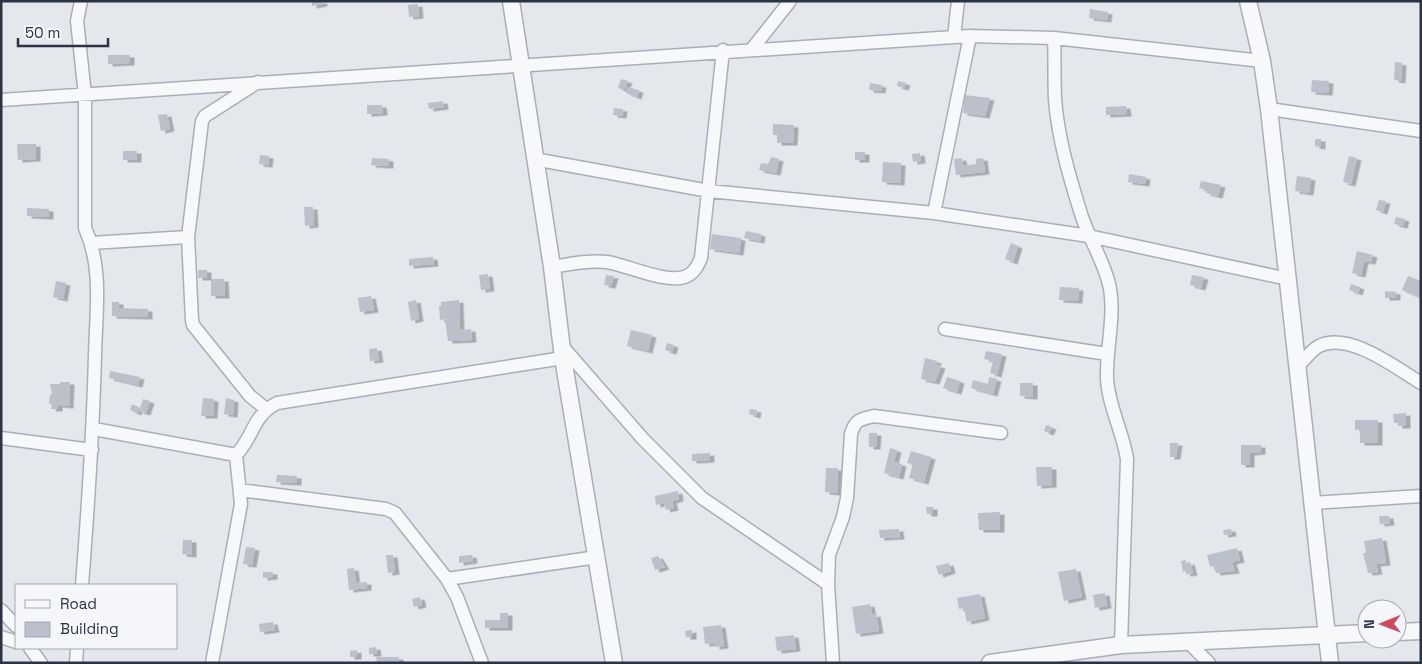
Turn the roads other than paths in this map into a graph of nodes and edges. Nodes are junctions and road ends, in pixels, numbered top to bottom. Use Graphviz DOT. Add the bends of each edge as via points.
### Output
graph roads {
  1 [pos="81,1"];
  2 [pos="511,1"];
  3 [pos="790,1"];
  4 [pos="958,1"];
  5 [pos="1248,1"];
  6 [pos="970,36"];
  7 [pos="954,37"];
  8 [pos="1054,38"];
  9 [pos="752,48"];
  10 [pos="723,50"];
  11 [pos="1262,61"];
  12 [pos="520,65"];
  13 [pos="259,82"];
  14 [pos="85,95"];
  15 [pos="1,100"];
  16 [pos="1269,109"];
  17 [pos="1421,131"];
  18 [pos="534,159"];
  19 [pos="709,191"];
  20 [pos="934,213"];
  21 [pos="1088,236"];
  22 [pos="188,237"];
  23 [pos="91,243"];
  24 [pos="552,266"];
  25 [pos="1288,279"];
  26 [pos="945,329"];
  27 [pos="562,352"];
  28 [pos="1107,354"];
  29 [pos="1297,367"];
  30 [pos="1421,383"];
  31 [pos="266,409"];
  32 [pos="94,429"];
  33 [pos="1001,432"];
  34 [pos="1,438"];
  35 [pos="92,450"];
  36 [pos="236,455"];
  37 [pos="240,490"];
  38 [pos="1421,496"];
  39 [pos="1312,503"];
  40 [pos="596,557"];
  41 [pos="447,579"];
  42 [pos="82,584"];
  43 [pos="828,584"];
  44 [pos="1,610"];
  45 [pos="15,625"];
  46 [pos="1421,631"];
  47 [pos="1407,632"];
  48 [pos="1357,634"];
  49 [pos="1327,635"];
  50 [pos="1,637"];
  51 [pos="15,642"];
  52 [pos="1188,642"];
  53 [pos="1121,645"];
  54 [pos="33,649"];
  55 [pos="77,649"];
  56 [pos="41,663"];
  57 [pos="76,663"];
  58 [pos="212,663"];
  59 [pos="482,663"];
  60 [pos="614,663"];
  61 [pos="834,663"];
  62 [pos="990,663"];
  63 [pos="1209,663"];
  64 [pos="1330,663"];
  1 -- 14 [label="street" via="77,21"];
  2 -- 12 [label="street"];
  3 -- 9 [label="street"];
  4 -- 7 [label="street"];
  5 -- 11 [label="street"];
  6 -- 7 [label="street"];
  6 -- 8 [label="street"];
  6 -- 20 [label="street"];
  7 -- 9 [label="street"];
  8 -- 11 [label="street"];
  8 -- 21 [label="street" via="1056,100 1066,164"];
  9 -- 10 [label="street"];
  10 -- 12 [label="street"];
  10 -- 19 [label="street"];
  11 -- 16 [label="street"];
  12 -- 13 [label="street"];
  12 -- 18 [label="street"];
  13 -- 14 [label="street"];
  13 -- 22 [label="street" via="202,121"];
  14 -- 15 [label="street"];
  14 -- 23 [label="street" via="84,205 85,228"];
  16 -- 17 [label="street"];
  16 -- 25 [label="street"];
  18 -- 19 [label="street"];
  18 -- 24 [label="street"];
  19 -- 20 [label="street"];
  19 -- 24 [label="street" via="701,258 697,268 688,276 664,276 602,262"];
  20 -- 21 [label="street"];
  21 -- 25 [label="street"];
  21 -- 28 [label="street" via="1103,263 1109,285 1111,308"];
  22 -- 23 [label="street"];
  22 -- 31 [label="street" via="193,325 250,396"];
  23 -- 32 [label="street" via="98,270"];
  24 -- 27 [label="street"];
  25 -- 29 [label="street"];
  26 -- 28 [label="street"];
  27 -- 31 [label="street" via="360,391 291,399"];
  27 -- 40 [label="street"];
  27 -- 43 [label="street" via="702,498"];
  28 -- 53 [label="street" via="1107,381 1127,459"];
  29 -- 30 [label="street" via="1319,346 1333,342 1368,350"];
  29 -- 39 [label="street"];
  31 -- 36 [label="street" via="256,419"];
  32 -- 35 [label="street"];
  32 -- 36 [label="street"];
  33 -- 43 [label="street" via="874,416 859,419 851,434 847,498 829,555"];
  34 -- 35 [label="street"];
  35 -- 42 [label="street"];
  36 -- 37 [label="street"];
  37 -- 41 [label="street" via="386,509 395,513"];
  37 -- 58 [label="street" via="241,504"];
  38 -- 39 [label="street"];
  39 -- 49 [label="street"];
  40 -- 41 [label="street"];
  40 -- 60 [label="street"];
  41 -- 59 [label="street"];
  43 -- 61 [label="street"];
  44 -- 45 [label="street"];
  46 -- 47 [label="street"];
  48 -- 49 [label="street"];
  49 -- 52 [label="street"];
  49 -- 64 [label="street"];
  50 -- 51 [label="street"];
  52 -- 53 [label="street"];
  52 -- 63 [label="street"];
  53 -- 62 [label="street"];
  54 -- 56 [label="street"];
  55 -- 57 [label="street"];
}
